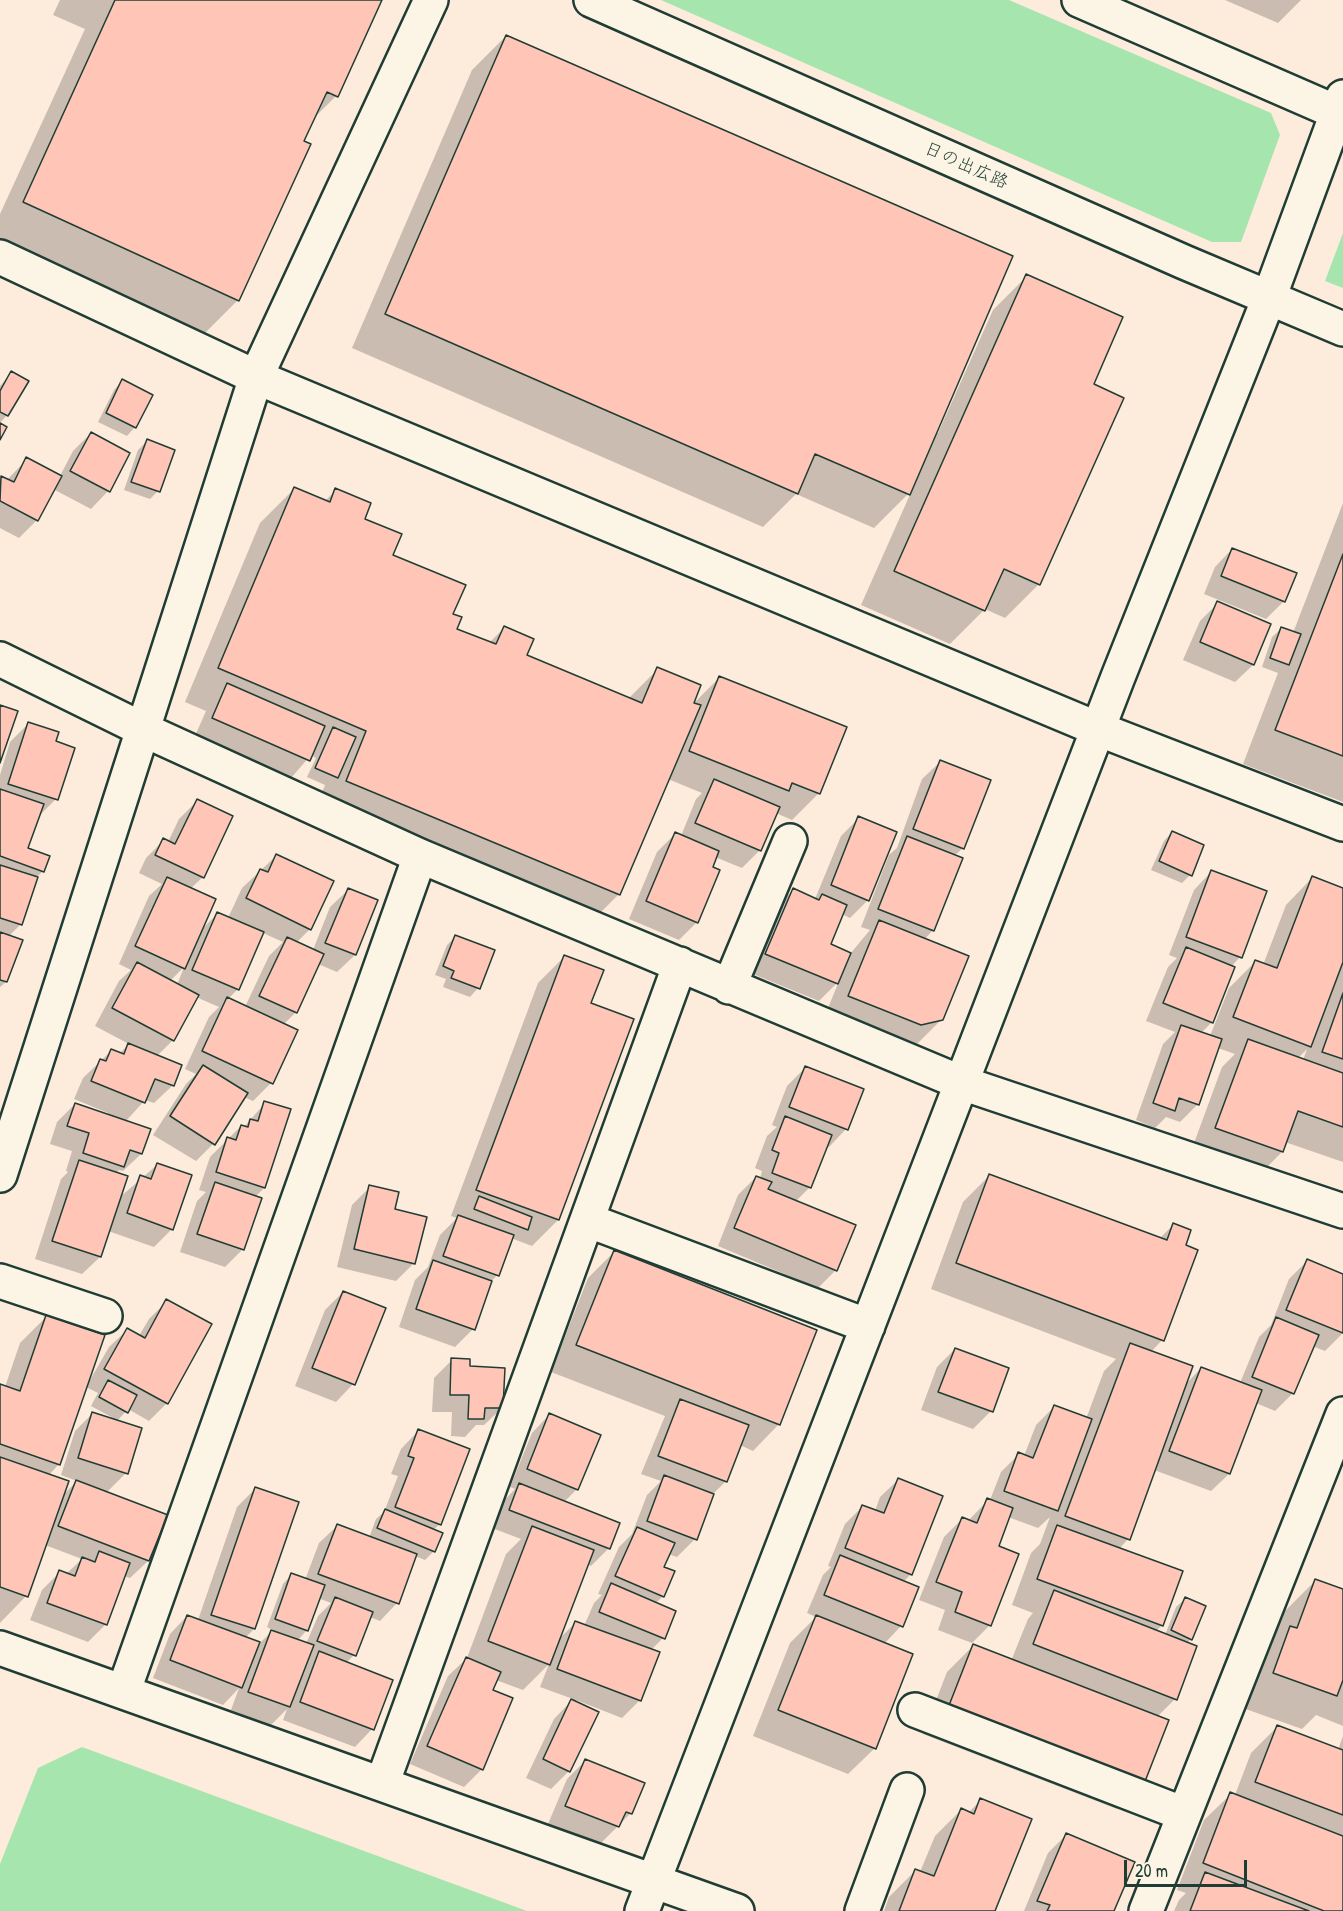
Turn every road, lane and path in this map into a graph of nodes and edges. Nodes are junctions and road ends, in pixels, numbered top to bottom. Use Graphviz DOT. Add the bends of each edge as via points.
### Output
graph roads {
  1 [pos="430,0"];
  2 [pos="591,0"];
  3 [pos="1078,0"];
  4 [pos="1341,108"];
  5 [pos="0,257"];
  6 [pos="1269,298"];
  7 [pos="1343,329"];
  8 [pos="256,377"];
  9 [pos="0,659"];
  10 [pos="1098,729"];
  11 [pos="144,730"];
  12 [pos="1343,824"];
  13 [pos="790,841"];
  14 [pos="420,856"];
  15 [pos="680,964"];
  16 [pos="729,987"];
  17 [pos="962,1083"];
  18 [pos="0,1174"];
  19 [pos="1343,1211"];
  20 [pos="587,1220"];
  21 [pos="0,1281"];
  22 [pos="105,1316"];
  23 [pos="868,1326"];
  24 [pos="1343,1413"];
  25 [pos="0,1648"];
  26 [pos="124,1690"];
  27 [pos="915,1710"];
  28 [pos="382,1784"];
  29 [pos="907,1790"];
  30 [pos="1184,1814"];
  31 [pos="648,1897"];
  32 [pos="737,1911"];
  33 [pos="862,1911"];
  34 [pos="1146,1911"];
  1 -- 8 [label="street"];
  2 -- 6 [label="street, 日の出広路"];
  3 -- 4 [label="street"];
  4 -- 6 [label="street"];
  5 -- 8 [label="street"];
  6 -- 7 [label="street, 日の出広路"];
  6 -- 10 [label="street"];
  8 -- 10 [label="street"];
  8 -- 11 [label="street"];
  9 -- 11 [label="street"];
  10 -- 12 [label="street"];
  10 -- 17 [label="street"];
  11 -- 14 [label="street"];
  11 -- 18 [label="street"];
  13 -- 16 [label="street"];
  14 -- 15 [label="street"];
  14 -- 26 [label="street"];
  15 -- 16 [label="street"];
  15 -- 20 [label="street"];
  16 -- 17 [label="street"];
  17 -- 19 [label="street"];
  17 -- 23 [label="street"];
  20 -- 23 [label="street"];
  20 -- 28 [label="street"];
  21 -- 22 [label="street"];
  23 -- 31 [label="street"];
  24 -- 30 [label="street"];
  25 -- 26 [label="street"];
  26 -- 28 [label="street"];
  27 -- 30 [label="street"];
  28 -- 31 [label="street"];
  29 -- 33 [label="street"];
  30 -- 34 [label="street"];
  31 -- 32 [label="street"];
}
